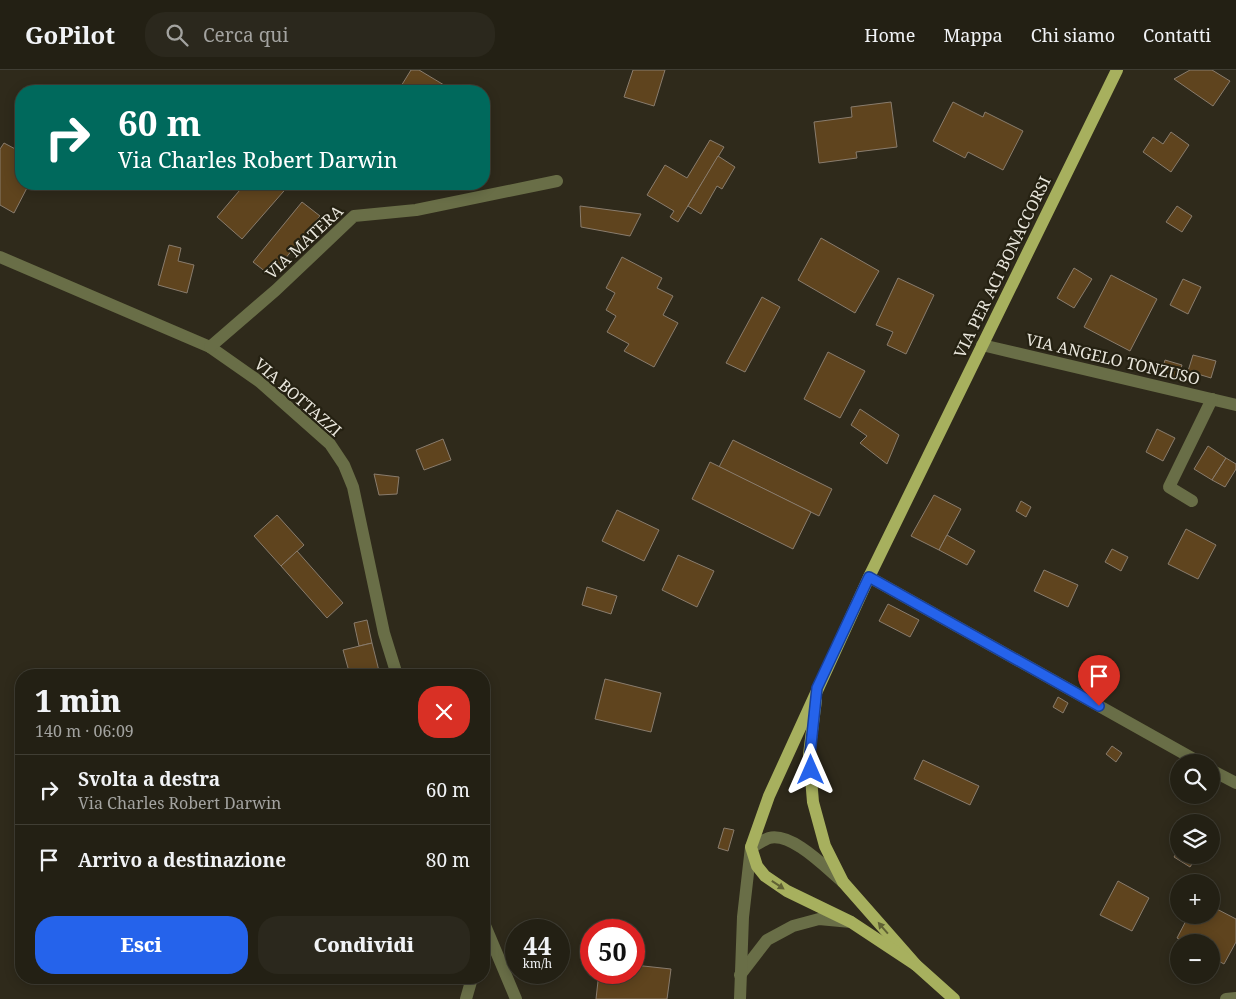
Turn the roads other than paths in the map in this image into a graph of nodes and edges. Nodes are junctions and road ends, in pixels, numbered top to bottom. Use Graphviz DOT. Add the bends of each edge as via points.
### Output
graph roads {
  1 [pos="1117,70"];
  2 [pos="557,181"];
  3 [pos="0,257"];
  4 [pos="982,345"];
  5 [pos="210,347"];
  6 [pos="1212,399"];
  7 [pos="1236,405"];
  8 [pos="1192,501"];
  9 [pos="869,577"];
  10 [pos="395,669"];
  11 [pos="817,688"];
  12 [pos="1185,754"];
  13 [pos="1220,775"];
  14 [pos="1236,783"];
  15 [pos="751,847"];
  16 [pos="843,882"];
  17 [pos="850,922"];
  18 [pos="490,937"];
  19 [pos="916,965"];
  20 [pos="740,975"];
  21 [pos="470,984"];
  22 [pos="474,984"];
  23 [pos="1236,998"];
  24 [pos="466,999"];
  25 [pos="478,999"];
  26 [pos="516,999"];
  27 [pos="740,999"];
  28 [pos="954,999"];
  29 [pos="1226,999"];
  1 -- 4 [label="main road, VIA PER ACI BONACCORSI"];
  2 -- 5 [label="street, VIA MATERA" via="416,210 354,216"];
  3 -- 5 [label="street, VIA BOTTAZZI"];
  4 -- 6 [label="street, VIA ANGELO TONZUSO"];
  4 -- 9 [label="main road, VIA PER ACI BONACCORSI"];
  5 -- 10 [label="street, VIA BOTTAZZI" via="260,382 330,444 344,465 352,486 384,634"];
  6 -- 7 [label="street, VIA ANGELO TONZUSO"];
  6 -- 8 [label="street" via="1169,487"];
  9 -- 11 [label="main road, VIA PER ACI BONACCORSI"];
  9 -- 12 [label="street"];
  11 -- 15 [label="main road, VIA PER ACI BONACCORSI"];
  11 -- 16 [label="main road" via="810,754 813,802 825,846"];
  13 -- 14 [label="street"];
  15 -- 16 [label="street" via="770,838 782,838 794,843"];
  15 -- 17 [label="main road, one-way" via="757,866 765,876 787,891"];
  15 -- 20 [label="street"];
  19 -- 16 [label="main road, one-way"];
  17 -- 19 [label="main road"];
  17 -- 20 [label="street" via="819,919 793,926 767,940"];
  18 -- 26 [label="street"];
  19 -- 28 [label="main road"];
  20 -- 27 [label="street"];
  21 -- 24 [label="street"];
  22 -- 25 [label="street"];
  23 -- 29 [label="street"];
}
